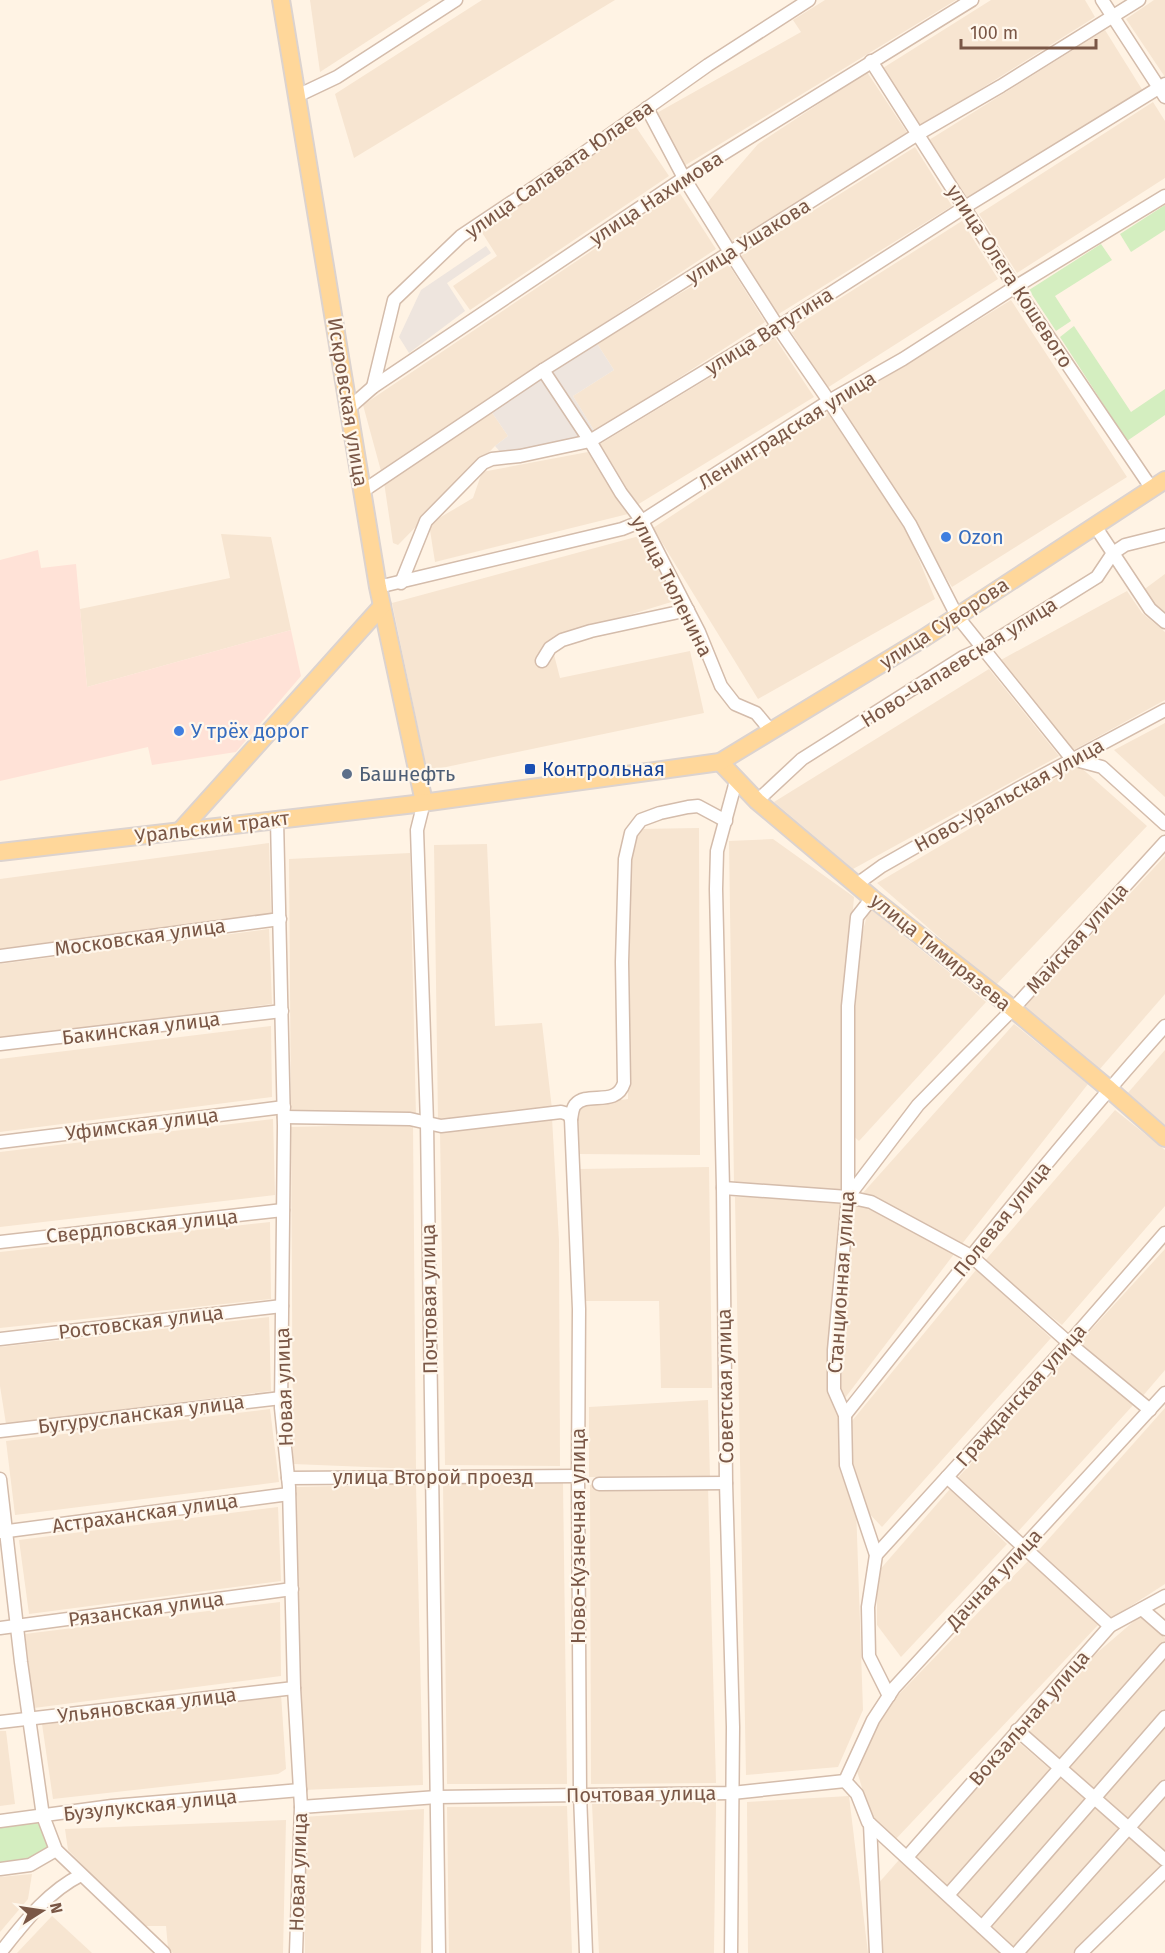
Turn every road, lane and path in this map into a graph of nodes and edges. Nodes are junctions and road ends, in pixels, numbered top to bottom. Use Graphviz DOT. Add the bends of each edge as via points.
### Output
graph roads {
  1 [pos="281,0"];
  2 [pos="456,0"];
  3 [pos="808,0"];
  4 [pos="972,0"];
  5 [pos="1102,0"];
  6 [pos="1139,0"];
  7 [pos="1113,17"];
  8 [pos="871,62"];
  9 [pos="1163,90"];
  10 [pos="297,96"];
  11 [pos="647,108"];
  12 [pos="918,134"];
  13 [pos="684,178"];
  14 [pos="1165,196"];
  15 [pos="965,207"];
  16 [pos="730,252"];
  17 [pos="1016,287"];
  18 [pos="778,327"];
  19 [pos="543,370"];
  20 [pos="373,387"];
  21 [pos="829,400"];
  22 [pos="349,408"];
  23 [pos="590,441"];
  24 [pos="1159,484"];
  25 [pos="363,491"];
  26 [pos="642,521"];
  27 [pos="1095,526"];
  28 [pos="1165,535"];
  29 [pos="1113,553"];
  30 [pos="401,583"];
  31 [pos="378,587"];
  32 [pos="382,606"];
  33 [pos="688,610"];
  34 [pos="957,616"];
  35 [pos="1165,622"];
  36 [pos="983,648"];
  37 [pos="542,661"];
  38 [pos="1165,710"];
  39 [pos="771,731"];
  40 [pos="1072,759"];
  41 [pos="720,762"];
  42 [pos="736,781"];
  43 [pos="757,801"];
  44 [pos="424,802"];
  45 [pos="277,820"];
  46 [pos="726,820"];
  47 [pos="1165,824"];
  48 [pos="180,831"];
  49 [pos="1165,842"];
  50 [pos="0,852"];
  51 [pos="857,884"];
  52 [pos="872,898"];
  53 [pos="280,918"];
  54 [pos="0,956"];
  55 [pos="1013,1009"];
  56 [pos="282,1011"];
  57 [pos="1165,1026"];
  58 [pos="0,1044"];
  59 [pos="1109,1089"];
  60 [pos="284,1112"];
  61 [pos="571,1119"];
  62 [pos="427,1123"];
  63 [pos="1165,1138"];
  64 [pos="0,1142"];
  65 [pos="723,1188"];
  66 [pos="848,1197"];
  67 [pos="283,1210"];
  68 [pos="1165,1233"];
  69 [pos="0,1242"];
  70 [pos="971,1256"];
  71 [pos="282,1306"];
  72 [pos="0,1339"];
  73 [pos="1069,1343"];
  74 [pos="1165,1393"];
  75 [pos="281,1398"];
  76 [pos="1149,1410"];
  77 [pos="845,1415"];
  78 [pos="0,1431"];
  79 [pos="578,1476"];
  80 [pos="431,1477"];
  81 [pos="947,1477"];
  82 [pos="288,1478"];
  83 [pos="0,1479"];
  84 [pos="726,1483"];
  85 [pos="599,1484"];
  86 [pos="290,1494"];
  87 [pos="3,1532"];
  88 [pos="1024,1547"];
  89 [pos="876,1555"];
  90 [pos="292,1589"];
  91 [pos="1165,1596"];
  92 [pos="1142,1609"];
  93 [pos="17,1626"];
  94 [pos="1110,1626"];
  95 [pos="0,1628"];
  96 [pos="1165,1629"];
  97 [pos="1165,1649"];
  98 [pos="294,1688"];
  99 [pos="889,1696"];
  100 [pos="1165,1717"];
  101 [pos="29,1718"];
  102 [pos="0,1722"];
  103 [pos="1017,1730"];
  104 [pos="1061,1769"];
  105 [pos="845,1781"];
  106 [pos="1165,1787"];
  107 [pos="300,1790"];
  108 [pos="732,1793"];
  109 [pos="580,1794"];
  110 [pos="437,1797"];
  111 [pos="1095,1798"];
  112 [pos="301,1807"];
  113 [pos="43,1816"];
  114 [pos="0,1821"];
  115 [pos="870,1824"];
  116 [pos="1129,1828"];
  117 [pos="56,1850"];
  118 [pos="907,1857"];
  119 [pos="1165,1860"];
  120 [pos="0,1869"];
  121 [pos="1165,1871"];
  122 [pos="81,1875"];
  123 [pos="948,1895"];
  124 [pos="982,1927"];
  125 [pos="0,1953"];
  126 [pos="164,1953"];
  127 [pos="296,1953"];
  128 [pos="439,1953"];
  129 [pos="586,1953"];
  130 [pos="731,1953"];
  131 [pos="876,1953"];
  132 [pos="1010,1953"];
  133 [pos="1017,1953"];
  134 [pos="1081,1953"];
  1 -- 10 [label="main road, Искровская улица"];
  2 -- 10 [label="street" via="337,77"];
  3 -- 11 [label="street, улица Салавата Юлаева"];
  4 -- 8 [label="street, улица Нахимова"];
  5 -- 7 [label="street"];
  6 -- 7 [label="street, улица Ушакова"];
  7 -- 9 [label="street"];
  7 -- 12 [label="street, улица Ушакова"];
  8 -- 12 [label="street, улица Олега Кошевого"];
  8 -- 13 [label="street, улица Нахимова"];
  9 -- 15 [label="street, улица Ватутина"];
  10 -- 22 [label="main road, Искровская улица"];
  11 -- 13 [label="street"];
  11 -- 20 [label="street, улица Салавата Юлаева" via="461,236 394,300"];
  12 -- 15 [label="street, улица Олега Кошевого"];
  12 -- 16 [label="street, улица Ушакова"];
  13 -- 16 [label="street"];
  13 -- 20 [label="street, улица Нахимова"];
  14 -- 17 [label="street, Ленинградская улица"];
  15 -- 17 [label="street, улица Олега Кошевого"];
  15 -- 18 [label="street, улица Ватутина"];
  16 -- 18 [label="street"];
  16 -- 19 [label="street, улица Ушакова"];
  17 -- 21 [label="street, Ленинградская улица" via="903,359"];
  17 -- 24 [label="street, улица Олега Кошевого"];
  18 -- 21 [label="street"];
  18 -- 23 [label="street, улица Ватутина"];
  19 -- 23 [label="street, улица Тюленина"];
  19 -- 25 [label="street, улица Ушакова"];
  20 -- 22 [label="street, улица Нахимова"];
  21 -- 26 [label="street, Ленинградская улица"];
  21 -- 34 [label="street" via="910,524"];
  22 -- 25 [label="main road, Искровская улица"];
  23 -- 26 [label="street, улица Тюленина"];
  23 -- 30 [label="street, улица Ватутина" via="483,463 426,521"];
  24 -- 27 [label="main road, улица Суворова"];
  25 -- 31 [label="main road, Искровская улица"];
  26 -- 30 [label="street, Ленинградская улица"];
  26 -- 33 [label="street, улица Тюленина"];
  27 -- 29 [label="street"];
  27 -- 34 [label="main road, улица Суворова"];
  28 -- 29 [label="street" via="1125,545"];
  29 -- 35 [label="street" via="1150,609"];
  29 -- 36 [label="street, Ново-Чапаевская улица" via="1097,577"];
  30 -- 31 [label="street, Ленинградская улица"];
  31 -- 32 [label="main road, Искровская улица"];
  32 -- 44 [label="main road, Искровская улица"];
  32 -- 48 [label="main road"];
  33 -- 37 [label="street" via="562,640 550,648"];
  33 -- 39 [label="street, улица Тюленина" via="721,686 735,704 756,713"];
  34 -- 36 [label="street"];
  34 -- 39 [label="main road, улица Суворова"];
  36 -- 40 [label="street"];
  36 -- 43 [label="street, Ново-Чапаевская улица" via="802,759"];
  38 -- 40 [label="street, Ново-Уральская улица"];
  39 -- 41 [label="main road, улица Суворова"];
  40 -- 47 [label="street" via="1102,767"];
  40 -- 51 [label="street, Ново-Уральская улица"];
  41 -- 42 [label="main road, улица Тимирязева"];
  41 -- 44 [label="main road, Уральский тракт"];
  42 -- 43 [label="main road, улица Тимирязева"];
  42 -- 46 [label="street, Советская улица"];
  43 -- 51 [label="main road, улица Тимирязева"];
  44 -- 45 [label="main road, Уральский тракт"];
  44 -- 62 [label="street, Почтовая улица" via="417,830"];
  45 -- 48 [label="main road, Уральский тракт"];
  45 -- 53 [label="street, Новая улица"];
  46 -- 61 [label="street" via="698,806 688,807 641,820 631,833 625,859 622,951 624,1083 615,1095 580,1101 574,1106"];
  46 -- 65 [label="street, Советская улица" via="717,851 716,889"];
  48 -- 50 [label="main road, Уральский тракт"];
  49 -- 55 [label="street, Майская улица"];
  51 -- 52 [label="main road, улица Тимирязева"];
  52 -- 55 [label="main road, улица Тимирязева"];
  52 -- 66 [label="street, Станционная улица" via="857,917 848,1006"];
  53 -- 54 [label="street, Московская улица"];
  53 -- 56 [label="street, Новая улица"];
  55 -- 59 [label="main road, улица Тимирязева"];
  55 -- 66 [label="street, Майская улица" via="918,1105"];
  56 -- 58 [label="street, Бакинская улица"];
  56 -- 60 [label="street, Новая улица"];
  57 -- 59 [label="street, Полевая улица"];
  59 -- 63 [label="main road, улица Тимирязева"];
  59 -- 70 [label="street, Полевая улица"];
  60 -- 62 [label="street, Уфимская улица"];
  60 -- 64 [label="street, Уфимская улица"];
  60 -- 67 [label="street, Новая улица"];
  61 -- 62 [label="street, Уфимская улица" via="561,1112 441,1126"];
  61 -- 79 [label="street, Ново-Кузнечная улица" via="579,1309"];
  62 -- 80 [label="street, Почтовая улица"];
  65 -- 66 [label="street"];
  65 -- 84 [label="street, Советская улица"];
  66 -- 70 [label="street" via="871,1202"];
  66 -- 77 [label="street, Станционная улица" via="834,1350 834,1390"];
  67 -- 69 [label="street, Свердловская улица"];
  67 -- 71 [label="street, Новая улица"];
  68 -- 73 [label="street, Гражданская улица"];
  70 -- 73 [label="street"];
  70 -- 77 [label="street, Полевая улица"];
  71 -- 72 [label="street, Ростовская улица"];
  71 -- 75 [label="street, Новая улица"];
  73 -- 76 [label="street"];
  73 -- 81 [label="street, Гражданская улица"];
  74 -- 76 [label="street, Дачная улица"];
  75 -- 78 [label="street, Бугурусланская улица"];
  75 -- 82 [label="street, Новая улица"];
  76 -- 88 [label="street, Дачная улица"];
  77 -- 89 [label="street, Станционная улица" via="846,1465"];
  79 -- 80 [label="street, улица Второй проезд"];
  79 -- 109 [label="street, Ново-Кузнечная улица"];
  80 -- 82 [label="street, улица Второй проезд"];
  80 -- 110 [label="street, Почтовая улица"];
  81 -- 88 [label="street"];
  81 -- 89 [label="street, Гражданская улица"];
  82 -- 86 [label="street, Новая улица"];
  83 -- 87 [label="street"];
  84 -- 85 [label="street"];
  84 -- 108 [label="street, Советская улица"];
  86 -- 87 [label="street, Астраханская улица"];
  86 -- 90 [label="street, Новая улица"];
  87 -- 93 [label="street"];
  88 -- 94 [label="street"];
  88 -- 99 [label="street, Дачная улица"];
  89 -- 99 [label="street, Станционная улица" via="868,1607 869,1656"];
  90 -- 93 [label="street, Рязанская улица"];
  90 -- 98 [label="street, Новая улица"];
  91 -- 92 [label="street, Вокзальная улица"];
  92 -- 94 [label="street, Вокзальная улица"];
  92 -- 96 [label="street"];
  93 -- 95 [label="street, Рязанская улица"];
  93 -- 101 [label="street"];
  94 -- 103 [label="street, Вокзальная улица"];
  97 -- 104 [label="street"];
  98 -- 101 [label="street, Ульяновская улица"];
  98 -- 107 [label="street, Новая улица"];
  99 -- 105 [label="street, Дачная улица" via="873,1720"];
  100 -- 111 [label="street"];
  101 -- 102 [label="street, Ульяновская улица"];
  101 -- 113 [label="street"];
  103 -- 104 [label="street"];
  103 -- 118 [label="street, Вокзальная улица"];
  104 -- 111 [label="street"];
  104 -- 123 [label="street"];
  105 -- 108 [label="street, Почтовая улица"];
  105 -- 115 [label="street" via="857,1794"];
  106 -- 116 [label="street"];
  107 -- 112 [label="street, Новая улица"];
  107 -- 113 [label="street, Бузулукская улица" via="112,1806"];
  108 -- 109 [label="street, Почтовая улица"];
  108 -- 130 [label="street, Советская улица"];
  109 -- 110 [label="street, Почтовая улица"];
  109 -- 129 [label="street, Ново-Кузнечная улица"];
  110 -- 112 [label="street, Почтовая улица"];
  110 -- 128 [label="street, Почтовая улица"];
  111 -- 116 [label="street"];
  111 -- 124 [label="street"];
  112 -- 127 [label="street, Новая улица"];
  113 -- 114 [label="street, Бузулукская улица"];
  113 -- 117 [label="street"];
  115 -- 118 [label="street"];
  115 -- 131 [label="street"];
  116 -- 119 [label="street"];
  116 -- 133 [label="street"];
  117 -- 120 [label="street, Бузулукская улица" via="30,1865"];
  117 -- 122 [label="street"];
  118 -- 123 [label="street"];
  121 -- 134 [label="street"];
  122 -- 125 [label="street" via="66,1882 34,1910"];
  122 -- 126 [label="street"];
  123 -- 124 [label="street"];
  124 -- 132 [label="street"];
}
